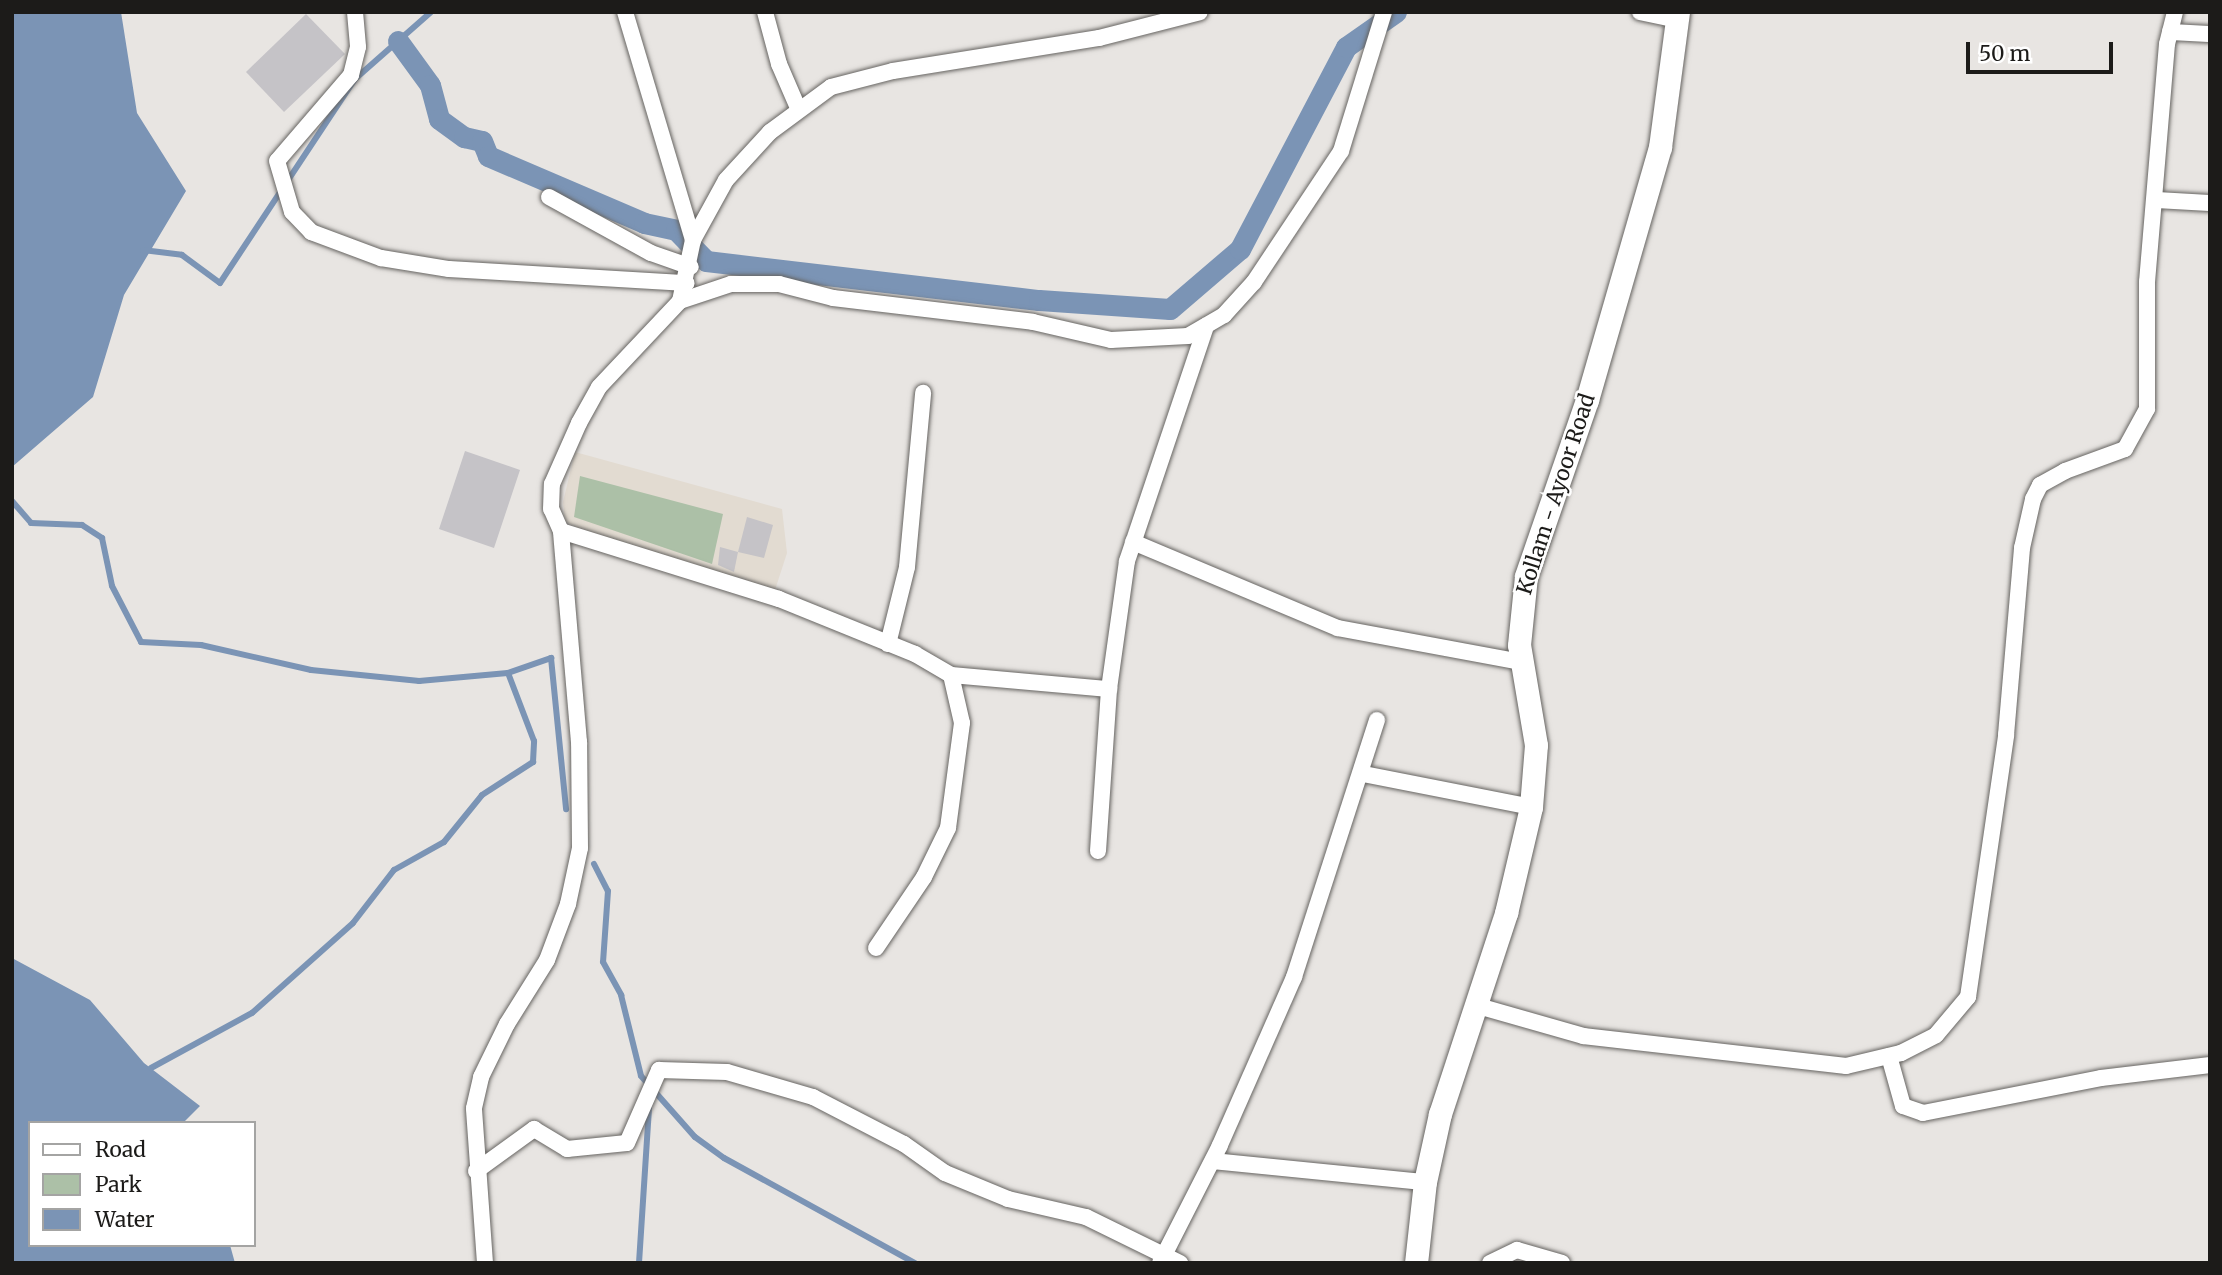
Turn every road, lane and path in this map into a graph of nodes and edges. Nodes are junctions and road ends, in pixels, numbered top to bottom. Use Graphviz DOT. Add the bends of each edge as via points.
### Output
graph roads {
  1 [pos="355,12"];
  2 [pos="625,12"];
  3 [pos="765,12"];
  4 [pos="1200,12"];
  5 [pos="1640,12"];
  6 [pos="2175,12"];
  7 [pos="1678,16"];
  8 [pos="1383,21"];
  9 [pos="2170,32"];
  10 [pos="2210,34"];
  11 [pos="798,108"];
  12 [pos="549,197"];
  13 [pos="2156,200"];
  14 [pos="2210,203"];
  15 [pos="693,241"];
  16 [pos="690,270"];
  17 [pos="680,301"];
  18 [pos="1206,326"];
  19 [pos="923,393"];
  20 [pos="561,531"];
  21 [pos="1133,542"];
  22 [pos="888,644"];
  23 [pos="1522,662"];
  24 [pos="951,675"];
  25 [pos="1109,689"];
  26 [pos="1377,720"];
  27 [pos="1363,774"];
  28 [pos="1531,807"];
  29 [pos="1098,851"];
  30 [pos="876,948"];
  31 [pos="1478,1006"];
  32 [pos="1889,1056"];
  33 [pos="2210,1065"];
  34 [pos="1213,1161"];
  35 [pos="476,1171"];
  36 [pos="1425,1182"];
  37 [pos="1161,1260"];
  38 [pos="485,1263"];
  39 [pos="1180,1263"];
  40 [pos="1416,1263"];
  41 [pos="1490,1263"];
  42 [pos="1562,1263"];
  1 -- 16 [label="street" via="358,47 351,75 280,155 278,174 292,212 325,241 381,258 516,275"];
  2 -- 15 [label="street"];
  3 -- 11 [label="street" via="779,64"];
  4 -- 11 [label="street" via="1099,38 861,78 831,87"];
  5 -- 7 [label="street"];
  6 -- 9 [label="street"];
  7 -- 23 [label="main road, Kollam - Ayoor Road" via="1660,147 1587,400 1526,576 1518,612"];
  8 -- 18 [label="street" via="1341,151 1254,282 1224,315"];
  9 -- 10 [label="street"];
  9 -- 13 [label="street"];
  11 -- 15 [label="street" via="726,180"];
  12 -- 16 [label="street"];
  13 -- 14 [label="street"];
  13 -- 32 [label="street" via="2147,282 2147,409 2124,449 2040,485 2030,512 1995,827 1968,997 1936,1035"];
  15 -- 16 [label="street"];
  16 -- 17 [label="street"];
  17 -- 18 [label="street" via="731,284 779,284 833,298 1033,322 1111,340 1153,342 1188,336"];
  17 -- 20 [label="street" via="599,387 579,423 552,484 551,509"];
  18 -- 21 [label="street"];
  19 -- 22 [label="street" via="907,567"];
  20 -- 22 [label="street" via="779,599"];
  20 -- 35 [label="street" via="578,715 580,848 568,904 547,960 481,1077 474,1108"];
  21 -- 23 [label="street" via="1338,628"];
  21 -- 25 [label="street"];
  22 -- 24 [label="street"];
  23 -- 28 [label="main road, Kollam - Ayoor Road" via="1536,745"];
  24 -- 25 [label="street"];
  24 -- 30 [label="street" via="962,723 947,828 924,877"];
  25 -- 29 [label="street"];
  26 -- 27 [label="street"];
  27 -- 28 [label="street"];
  27 -- 34 [label="street" via="1294,977"];
  28 -- 31 [label="main road, Kollam - Ayoor Road"];
  31 -- 32 [label="street" via="1583,1036 1702,1051 1846,1066"];
  31 -- 36 [label="main road, Kollam - Ayoor Road" via="1440,1114"];
  32 -- 33 [label="street" via="1903,1105 1923,1113 2101,1078"];
  34 -- 36 [label="street"];
  34 -- 37 [label="street"];
  35 -- 37 [label="street" via="534,1129 567,1149 627,1143 659,1070 727,1072 813,1097 893,1139 945,1173 1008,1199 1086,1217"];
  35 -- 38 [label="street"];
  36 -- 40 [label="main road, Kollam - Ayoor Road"];
  37 -- 39 [label="street"];
  41 -- 42 [label="street" via="1517,1250"];
}
